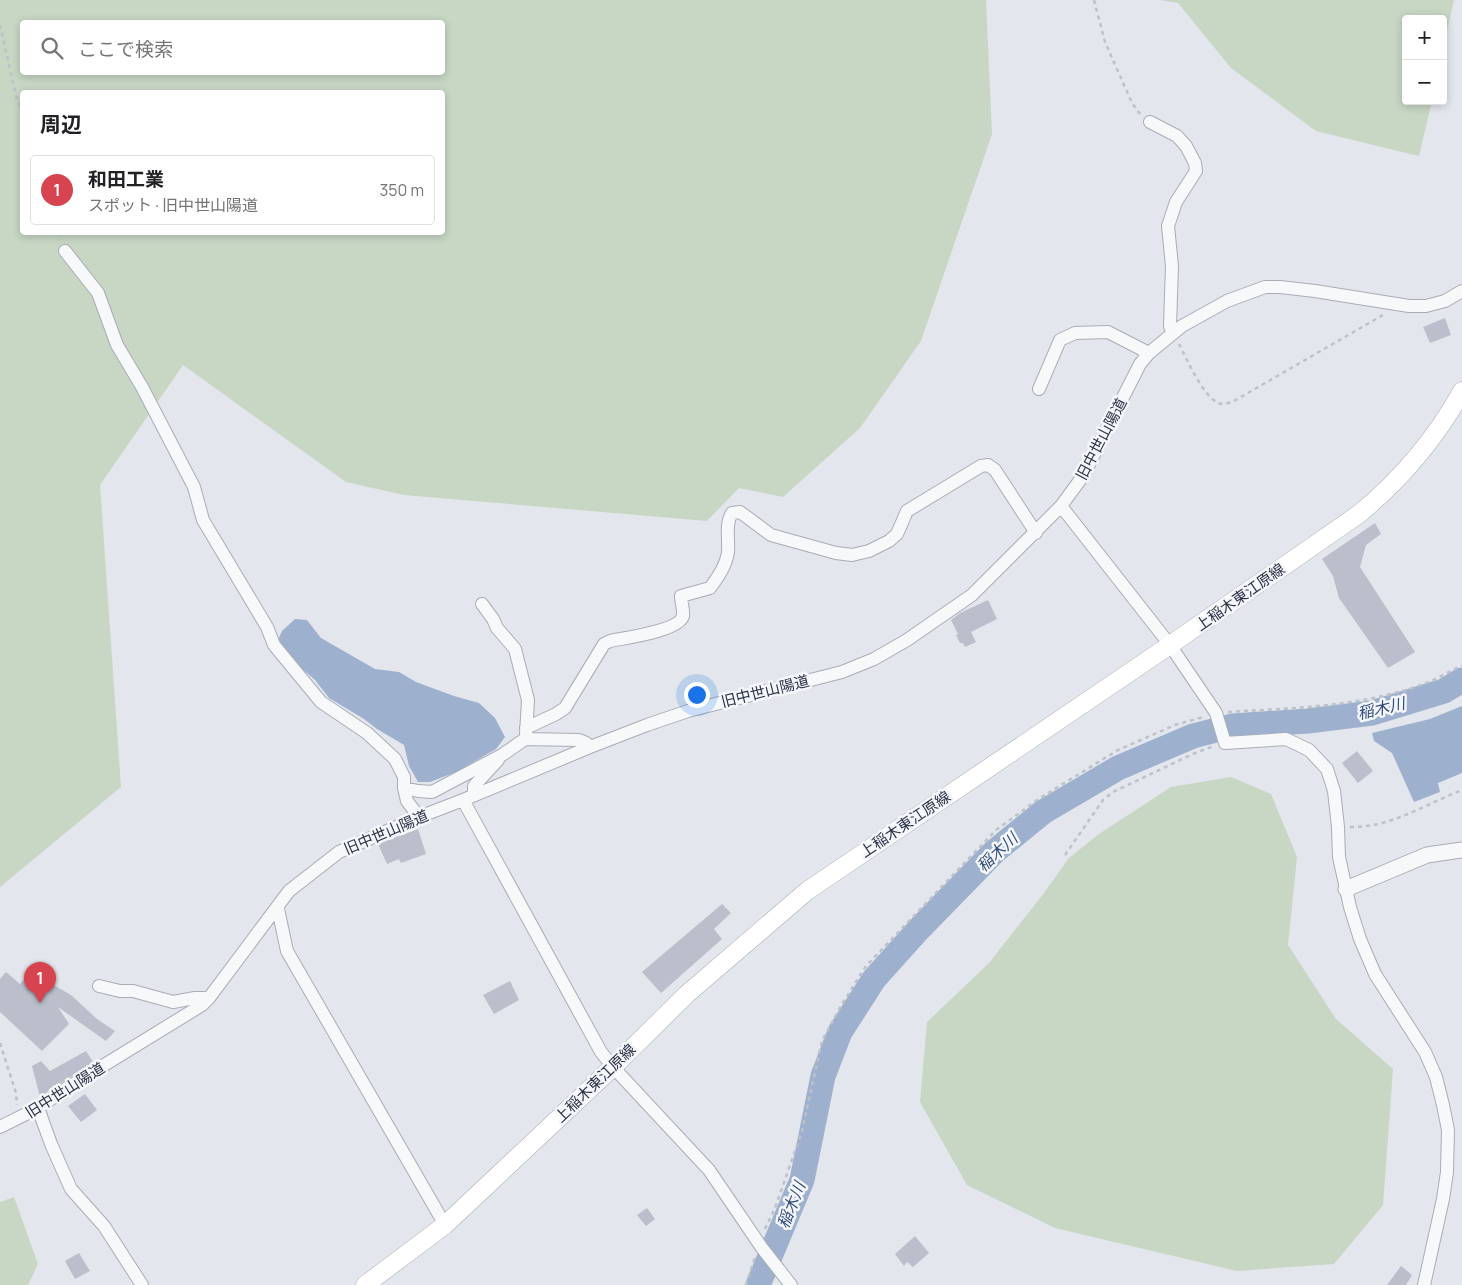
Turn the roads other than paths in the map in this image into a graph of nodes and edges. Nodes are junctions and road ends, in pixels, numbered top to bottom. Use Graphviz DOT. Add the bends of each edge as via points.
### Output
graph roads {
  1 [pos="1150,122"];
  2 [pos="65,251"];
  3 [pos="1462,292"];
  4 [pos="1172,332"];
  5 [pos="1149,353"];
  6 [pos="1039,389"];
  7 [pos="1462,391"];
  8 [pos="1061,506"];
  9 [pos="1036,533"];
  10 [pos="482,604"];
  11 [pos="1170,645"];
  12 [pos="526,734"];
  13 [pos="590,747"];
  14 [pos="502,754"];
  15 [pos="404,788"];
  16 [pos="469,798"];
  17 [pos="419,817"];
  18 [pos="1462,850"];
  19 [pos="1346,888"];
  20 [pos="278,909"];
  21 [pos="98,986"];
  22 [pos="209,998"];
  23 [pos="613,1067"];
  24 [pos="38,1108"];
  25 [pos="5,1125"];
  26 [pos="445,1226"];
  27 [pos="142,1285"];
  28 [pos="364,1285"];
  29 [pos="791,1285"];
  30 [pos="1424,1285"];
  1 -- 4 [label="street" via="1178,136 1195,163 1196,171 1176,202 1168,226"];
  2 -- 15 [label="street" via="98,292 117,346 194,488 203,520 267,627 274,645 321,702 367,733 395,759 404,777"];
  3 -- 4 [label="street, 旧中世山陽道" via="1445,301 1409,306 1316,291 1265,287 1227,301"];
  4 -- 5 [label="street, 旧中世山陽道"];
  5 -- 6 [label="street" via="1108,332 1076,333 1060,340"];
  5 -- 8 [label="street, 旧中世山陽道" via="1140,364 1083,476"];
  7 -- 11 [label="main road, 上稲木東江原線" via="1413,461 1386,491"];
  8 -- 9 [label="street, 旧中世山陽道"];
  8 -- 11 [label="street"];
  9 -- 12 [label="street" via="995,470 988,465 981,466 908,511 897,534 889,541 870,551 852,555 770,535 740,512 732,513 728,519 728,554 721,572 710,588 681,596 682,616 679,622 604,644 565,708"];
  9 -- 13 [label="street, 旧中世山陽道" via="972,595 908,640 874,659 842,672 688,711"];
  10 -- 12 [label="street" via="515,649 528,700"];
  11 -- 19 [label="street" via="1216,715 1224,741 1286,739 1310,750 1327,769 1334,791"];
  11 -- 23 [label="main road, 上稲木東江原線" via="807,891 688,994"];
  12 -- 13 [label="street" via="533,741 579,740"];
  12 -- 14 [label="street"];
  13 -- 16 [label="street, 旧中世山陽道"];
  14 -- 15 [label="street" via="432,792"];
  14 -- 16 [label="street" via="474,786"];
  15 -- 17 [label="street" via="407,801"];
  16 -- 17 [label="street, 旧中世山陽道"];
  16 -- 23 [label="street" via="601,1052"];
  17 -- 20 [label="street, 旧中世山陽道" via="339,852 289,891"];
  18 -- 19 [label="street" via="1427,855"];
  19 -- 30 [label="street" via="1360,939 1375,974 1425,1052 1443,1104 1448,1130 1447,1172"];
  20 -- 22 [label="street, 旧中世山陽道"];
  20 -- 26 [label="street" via="287,951"];
  21 -- 22 [label="street" via="174,1002"];
  22 -- 24 [label="street, 旧中世山陽道" via="195,1010"];
  23 -- 26 [label="main road, 上稲木東江原線"];
  23 -- 29 [label="street" via="709,1170"];
  24 -- 25 [label="street, 旧中世山陽道"];
  24 -- 27 [label="street" via="71,1189 104,1226"];
  26 -- 28 [label="main road, 上稲木東江原線"];
}
